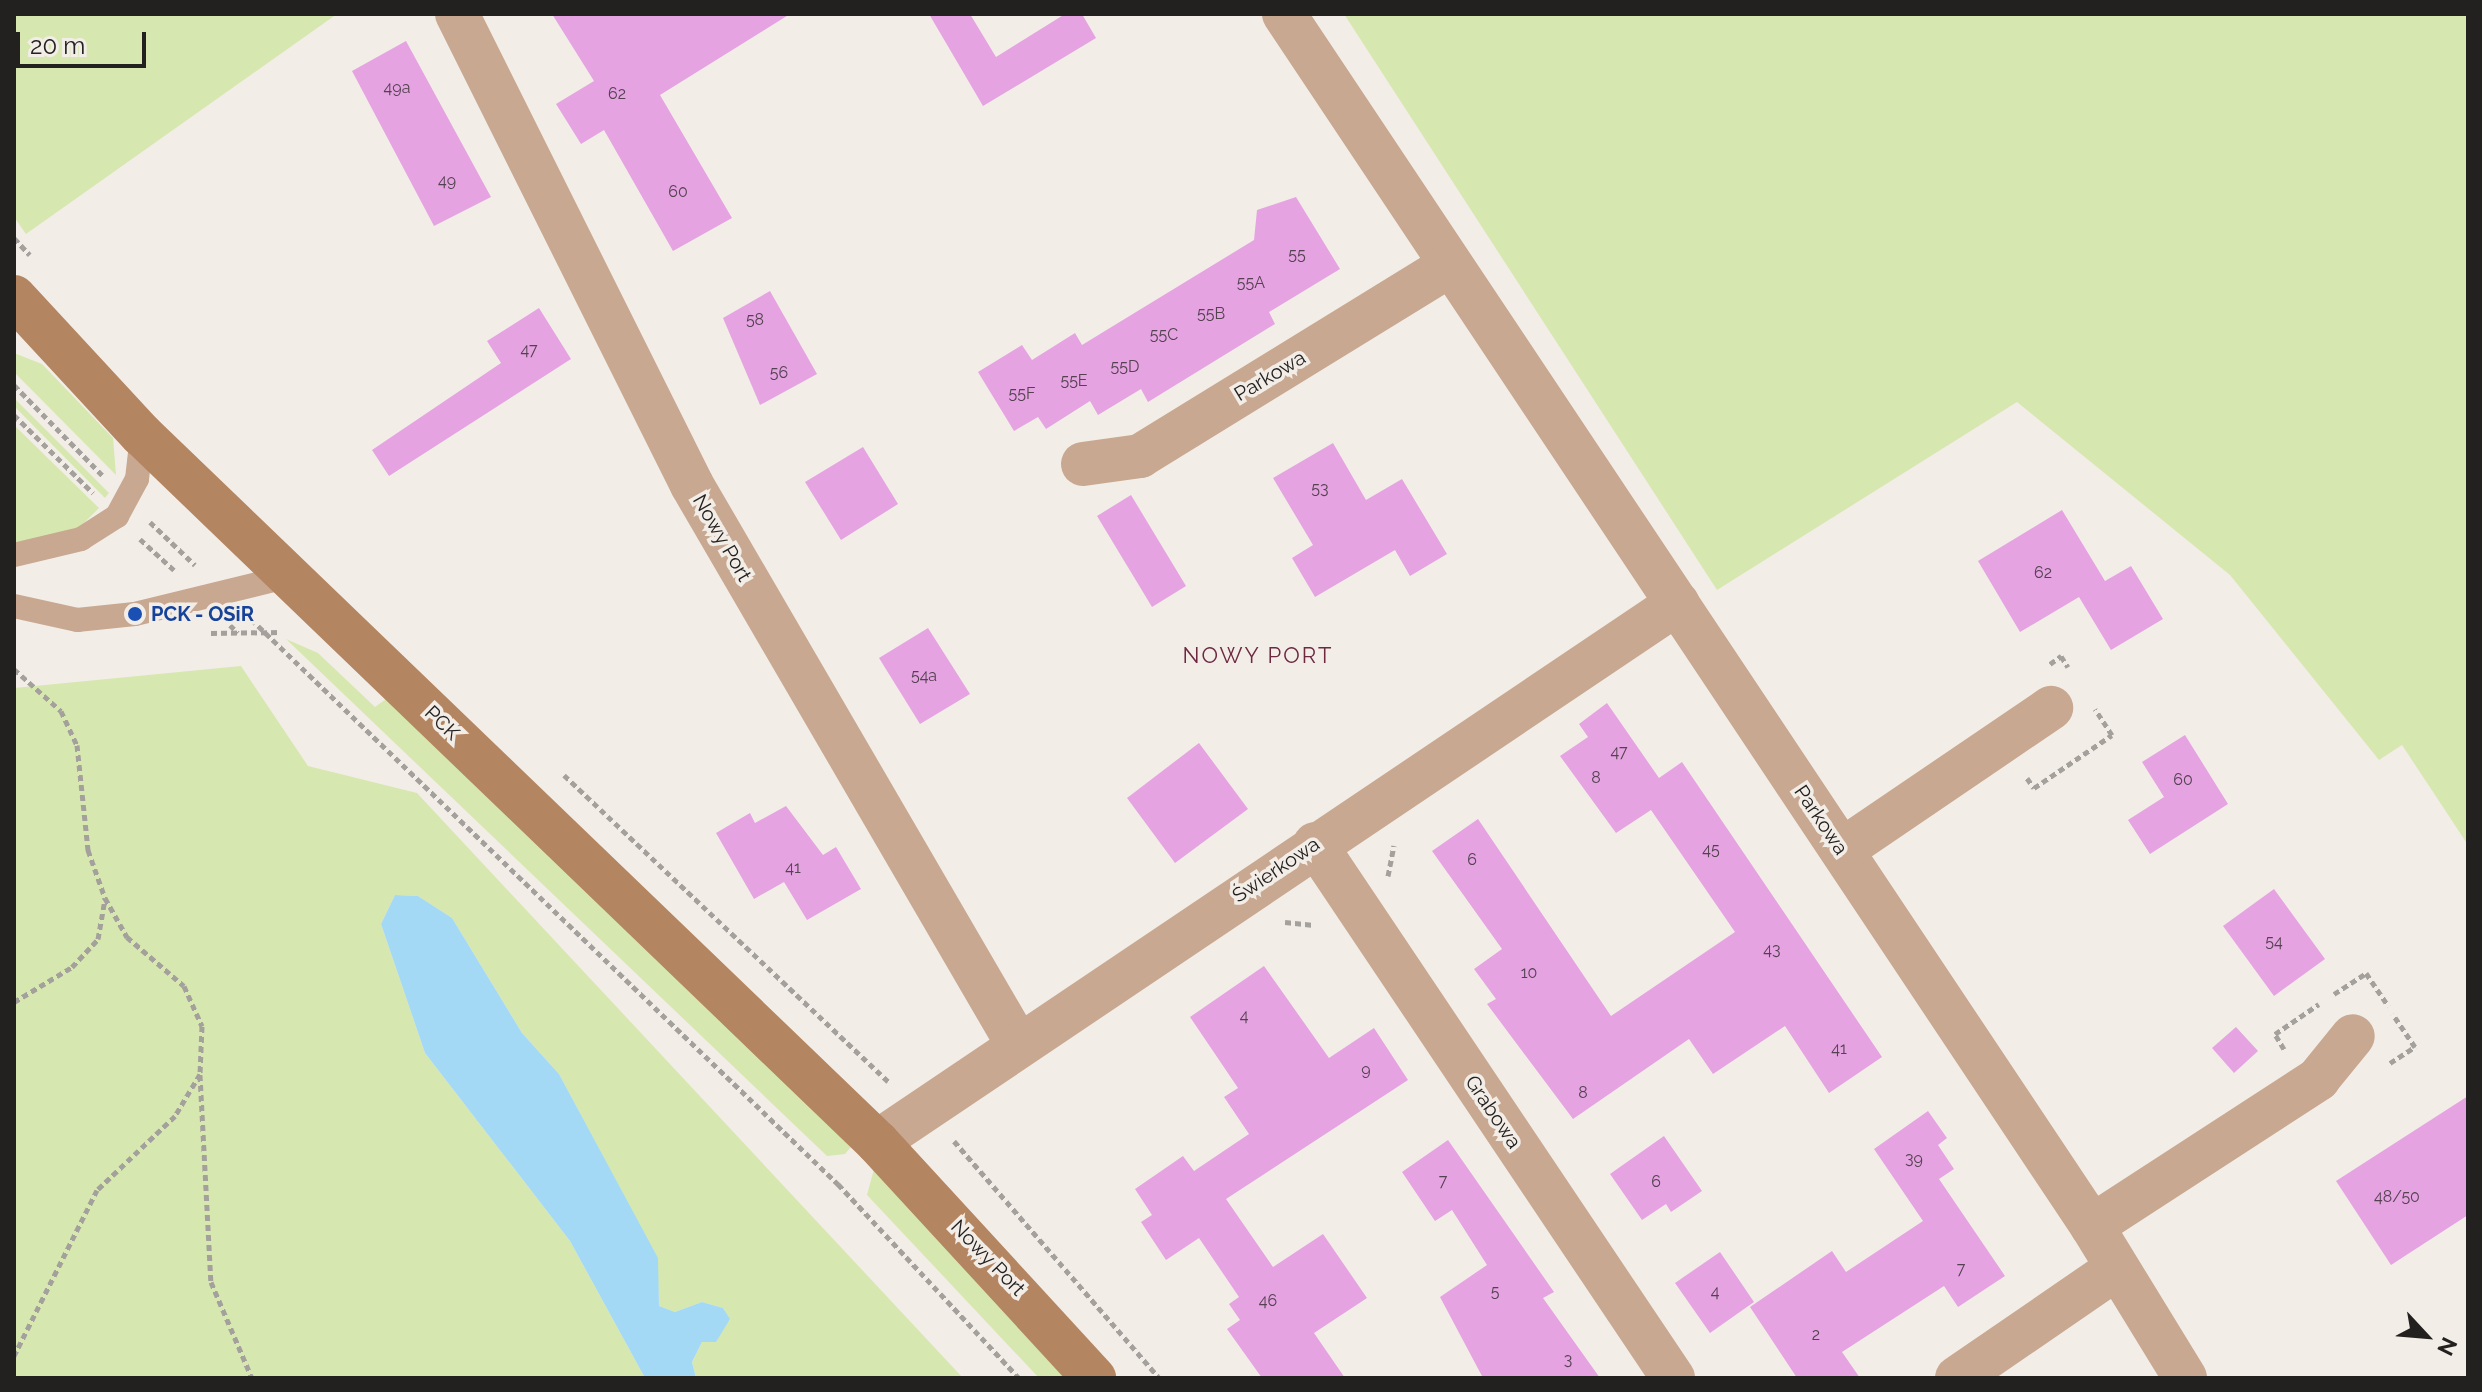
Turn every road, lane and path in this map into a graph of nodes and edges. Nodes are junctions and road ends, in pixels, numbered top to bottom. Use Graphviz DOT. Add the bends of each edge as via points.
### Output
graph roads {
  1 [pos="457,14"];
  2 [pos="1284,14"];
  3 [pos="1449,266"];
  4 [pos="14,297"];
  5 [pos="14,385"];
  6 [pos="142,435"];
  7 [pos="1083,464"];
  8 [pos="128,501"];
  9 [pos="14,555"];
  10 [pos="290,576"];
  11 [pos="225,593"];
  12 [pos="1678,603"];
  13 [pos="14,606"];
  14 [pos="14,669"];
  15 [pos="2051,708"];
  16 [pos="1396,839"];
  17 [pos="1315,844"];
  18 [pos="1842,850"];
  19 [pos="105,898"];
  20 [pos="1358,911"];
  21 [pos="1274,920"];
  22 [pos="14,1002"];
  23 [pos="2353,1036"];
  24 [pos="1018,1045"];
  25 [pos="200,1074"];
  26 [pos="957,1126"];
  27 [pos="877,1142"];
  28 [pos="2092,1226"];
  29 [pos="2114,1270"];
  30 [pos="14,1356"];
  31 [pos="252,1378"];
  32 [pos="1019,1378"];
  33 [pos="1094,1378"];
  34 [pos="1159,1378"];
  35 [pos="1673,1378"];
  36 [pos="1957,1378"];
  37 [pos="2185,1378"];
  1 -- 24 [label="street, Nowy Port" via="692,485"];
  2 -- 3 [label="street, Parkowa"];
  3 -- 7 [label="street, Parkowa" via="1140,456"];
  3 -- 12 [label="street, Parkowa"];
  4 -- 6 [label="street, PCK"];
  5 -- 8 [label="path"];
  6 -- 8 [label="lane"];
  6 -- 10 [label="street, PCK"];
  8 -- 9 [label="lane" via="81,539"];
  8 -- 11 [label="path"];
  10 -- 11 [label="lane"];
  10 -- 27 [label="street, PCK"];
  11 -- 13 [label="lane" via="77,620"];
  11 -- 32 [label="path" via="838,1184"];
  12 -- 17 [label="street, Świerkowa"];
  12 -- 18 [label="street, Parkowa"];
  14 -- 19 [label="path" via="61,711 77,745 88,850"];
  15 -- 18 [label="street"];
  16 -- 20 [label="path" via="1384,892"];
  17 -- 20 [label="street, Grabowa"];
  17 -- 24 [label="street, Świerkowa"];
  18 -- 28 [label="street, Parkowa"];
  19 -- 22 [label="path" via="98,939 72,967"];
  19 -- 25 [label="path" via="127,937 184,986 202,1026"];
  20 -- 21 [label="path" via="1334,927"];
  20 -- 35 [label="street, Grabowa"];
  23 -- 28 [label="street" via="2318,1079"];
  24 -- 27 [label="street, Świerkowa"];
  25 -- 30 [label="path" via="175,1116 97,1190"];
  25 -- 31 [label="path" via="211,1282"];
  26 -- 34 [label="path" via="955,1150 1104,1308"];
  27 -- 33 [label="street, Nowy Port"];
  28 -- 29 [label="street, Parkowa"];
  29 -- 36 [label="street"];
  29 -- 37 [label="street, Parkowa"];
}
